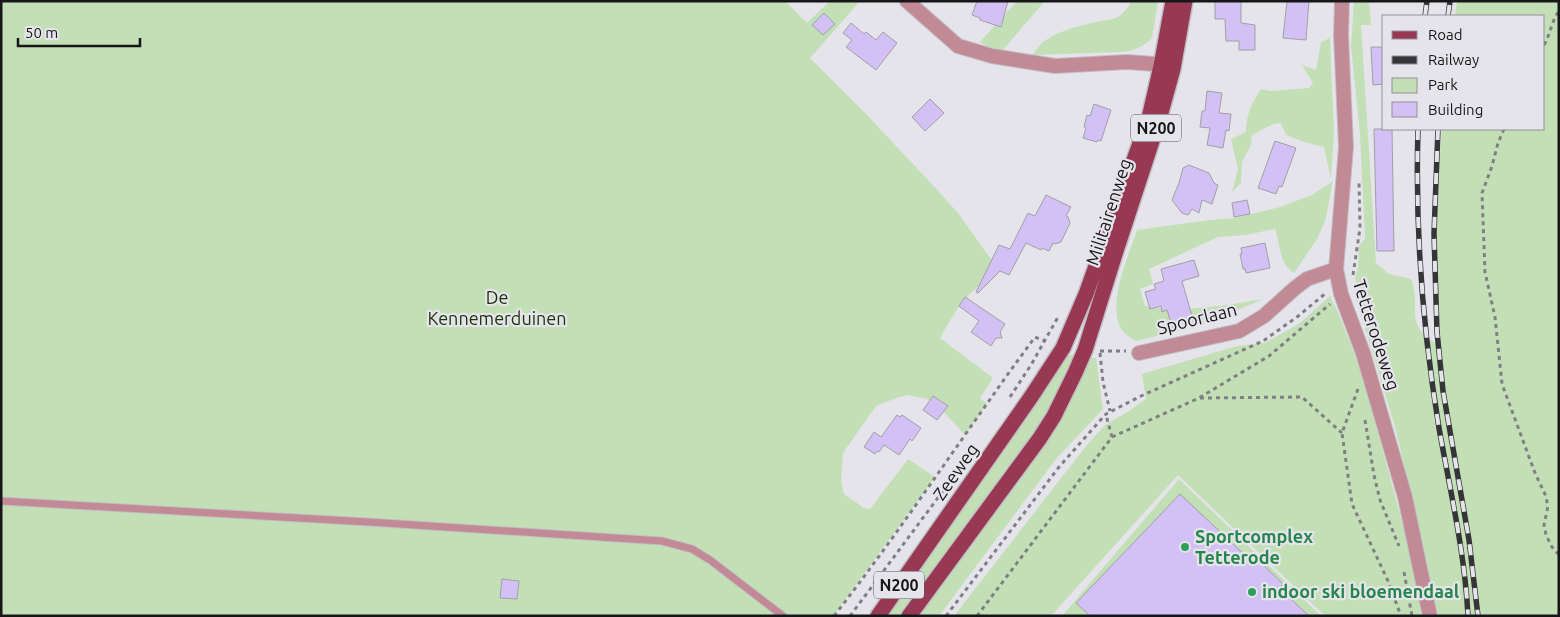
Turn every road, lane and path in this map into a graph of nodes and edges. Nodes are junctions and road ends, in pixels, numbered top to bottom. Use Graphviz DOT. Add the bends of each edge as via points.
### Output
graph roads {
  1 [pos="907,1"];
  2 [pos="1173,1"];
  3 [pos="1185,1"];
  4 [pos="1342,1"];
  5 [pos="1559,11"];
  6 [pos="1545,42"];
  7 [pos="1162,66"];
  8 [pos="1504,130"];
  9 [pos="1336,269"];
  10 [pos="1062,309"];
  11 [pos="1035,337"];
  12 [pos="1063,348"];
  13 [pos="1139,353"];
  14 [pos="1356,381"];
  15 [pos="1358,389"];
  16 [pos="1141,396"];
  17 [pos="1009,398"];
  18 [pos="1199,398"];
  19 [pos="1360,398"];
  20 [pos="1110,412"];
  21 [pos="1106,414"];
  22 [pos="1364,414"];
  23 [pos="1342,433"];
  24 [pos="976,446"];
  25 [pos="1,501"];
  26 [pos="1400,551"];
  27 [pos="1559,555"];
  28 [pos="1403,569"];
  29 [pos="784,616"];
  30 [pos="834,616"];
  31 [pos="850,616"];
  32 [pos="878,616"];
  33 [pos="909,616"];
  34 [pos="946,616"];
  35 [pos="977,616"];
  36 [pos="1402,616"];
  37 [pos="1412,616"];
  38 [pos="1430,616"];
  1 -- 7 [label="street" via="958,46 992,56 1055,66 1127,62"];
  2 -- 7 [label="main road, Militairenweg / N200"];
  3 -- 33 [label="main road, Militairenweg / N200" via="1173,68 1159,120 1075,374 1040,438"];
  4 -- 9 [label="street, Tetterodeweg" via="1346,147"];
  5 -- 6 [label="path"];
  7 -- 12 [label="main road, Militairenweg / N200" via="1149,118 1086,294"];
  8 -- 27 [label="path" via="1482,193 1485,272 1500,350 1502,384 1545,494 1548,506 1544,525 1546,535"];
  9 -- 13 [label="street, Spoorlaan" via="1307,280 1264,316 1239,330"];
  9 -- 38 [label="street, Tetterodeweg" via="1404,497"];
  10 -- 17 [label="path"];
  11 -- 30 [label="path"];
  12 -- 32 [label="main road, Zeeweg / N200"];
  13 -- 20 [label="path" via="1100,351"];
  14 -- 15 [label="path"];
  15 -- 19 [label="path"];
  15 -- 23 [label="path"];
  16 -- 20 [label="path"];
  18 -- 23 [label="path" via="1302,398"];
  20 -- 21 [label="path"];
  21 -- 34 [label="path" via="1059,467"];
  21 -- 35 [label="path" via="1112,437"];
  22 -- 26 [label="path" via="1380,500"];
  23 -- 36 [label="path" via="1352,504"];
  24 -- 31 [label="path"];
  25 -- 29 [label="lane" via="662,542 692,549"];
  28 -- 37 [label="path"];
}
